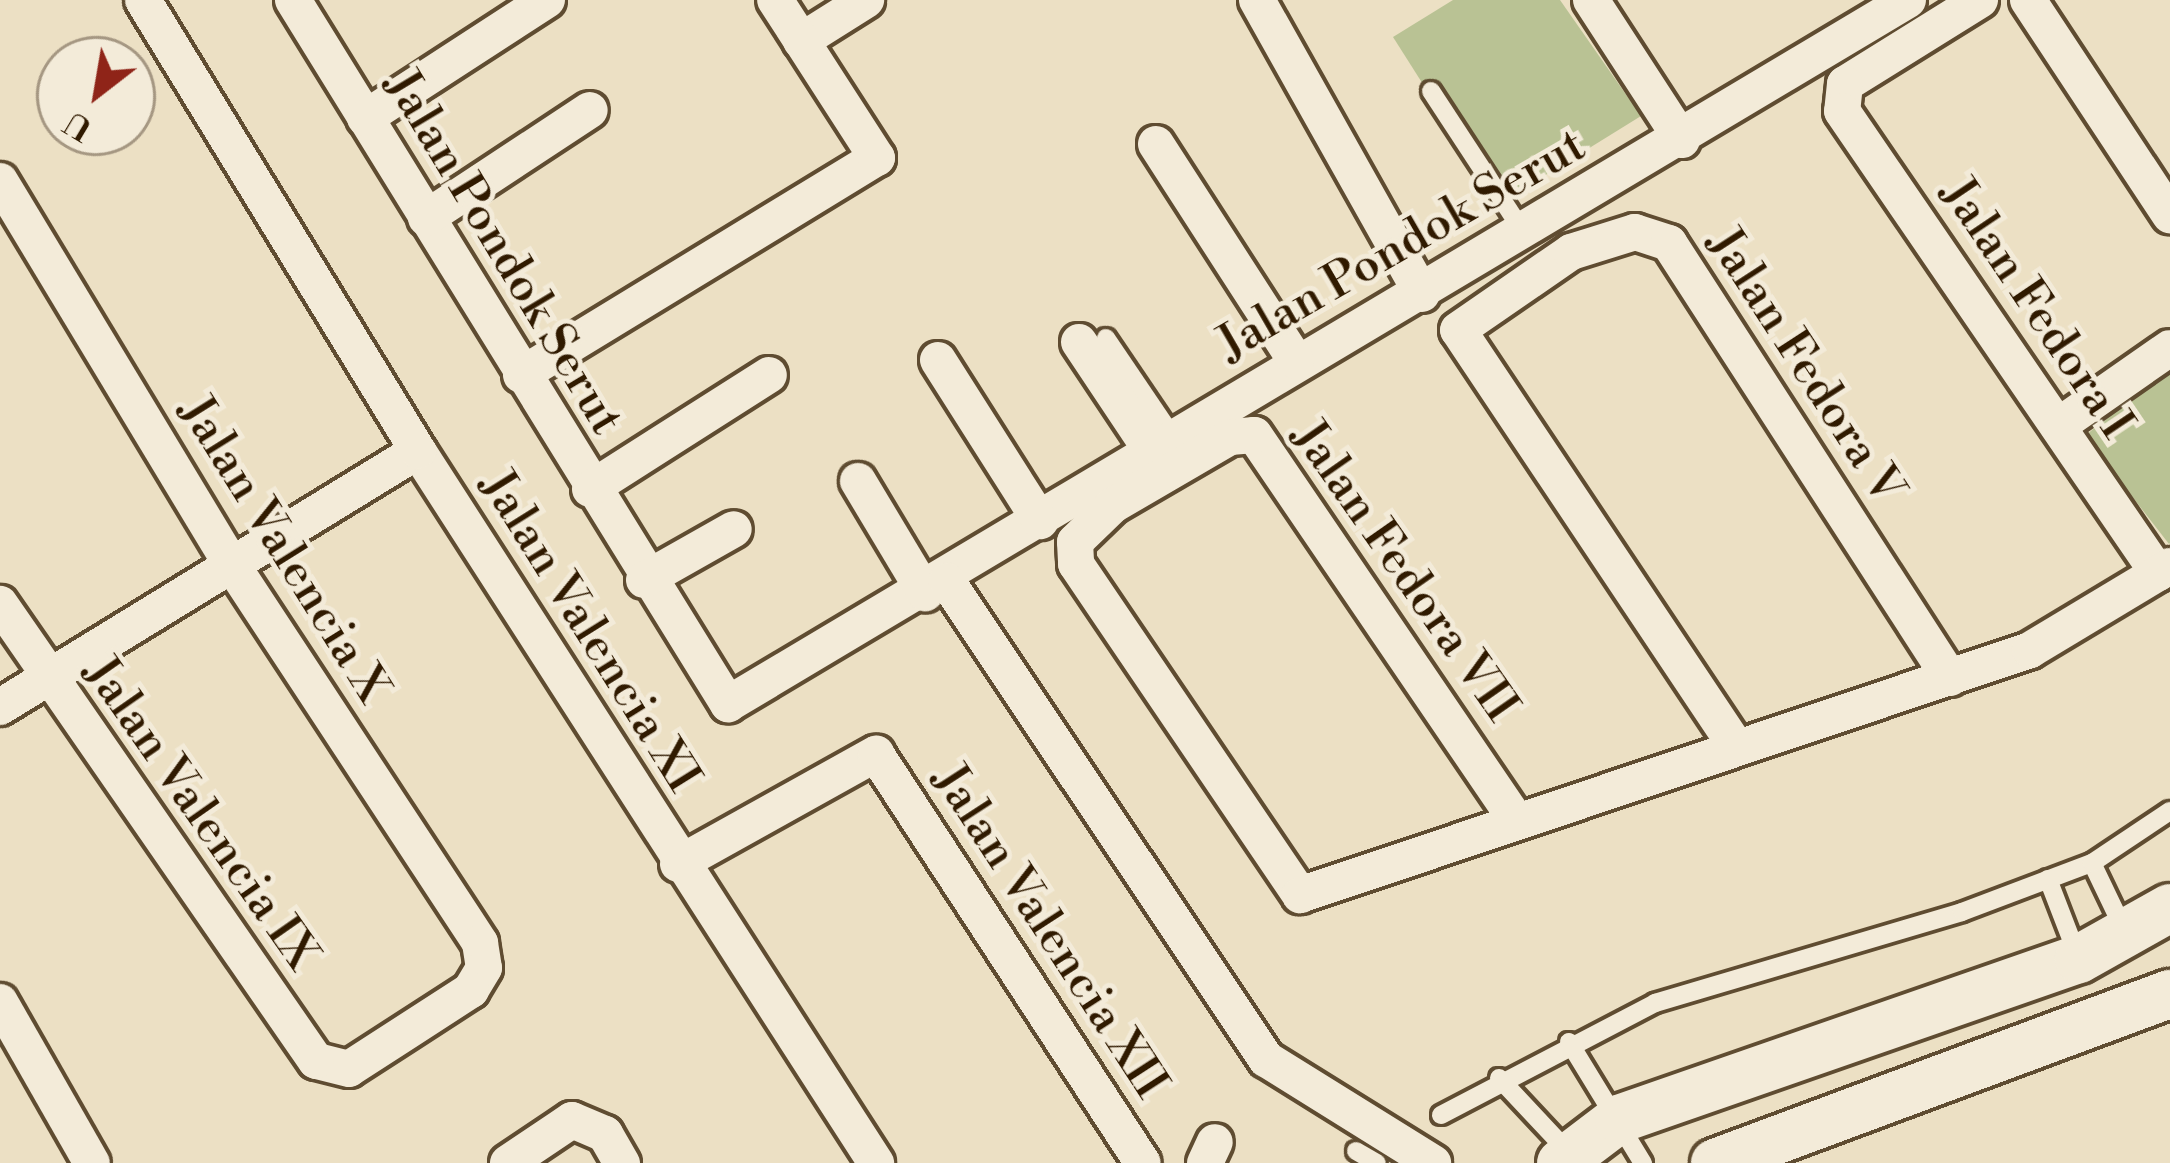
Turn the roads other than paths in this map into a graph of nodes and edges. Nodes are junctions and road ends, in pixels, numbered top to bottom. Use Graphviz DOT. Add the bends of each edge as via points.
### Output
graph roads {
  1 [pos="143,0"];
  2 [pos="293,0"];
  3 [pos="547,0"];
  4 [pos="775,0"];
  5 [pos="866,0"];
  6 [pos="1257,0"];
  7 [pos="1591,0"];
  8 [pos="1980,0"];
  9 [pos="2029,0"];
  10 [pos="1899,2"];
  11 [pos="801,41"];
  12 [pos="1431,92"];
  13 [pos="590,110"];
  14 [pos="365,118"];
  15 [pos="1682,140"];
  16 [pos="1156,145"];
  17 [pos="0,182"];
  18 [pos="2170,215"];
  19 [pos="425,218"];
  20 [pos="1524,233"];
  21 [pos="1422,294"];
  22 [pos="1093,340"];
  23 [pos="2170,348"];
  24 [pos="938,360"];
  25 [pos="1296,361"];
  26 [pos="521,375"];
  27 [pos="769,375"];
  28 [pos="2058,426"];
  29 [pos="1162,443"];
  30 [pos="418,451"];
  31 [pos="857,481"];
  32 [pos="590,489"];
  33 [pos="1040,520"];
  34 [pos="734,529"];
  35 [pos="232,566"];
  36 [pos="2164,569"];
  37 [pos="644,580"];
  38 [pos="936,587"];
  39 [pos="0,604"];
  40 [pos="1950,678"];
  41 [pos="47,682"];
  42 [pos="0,707"];
  43 [pos="1733,742"];
  44 [pos="2170,812"];
  45 [pos="1514,818"];
  46 [pos="2092,863"];
  47 [pos="678,864"];
  48 [pos="2048,879"];
  49 [pos="2170,908"];
  50 [pos="2128,938"];
  51 [pos="2079,959"];
  52 [pos="2170,994"];
  53 [pos="0,1002"];
  54 [pos="1569,1042"];
  55 [pos="332,1072"];
  56 [pos="1499,1078"];
  57 [pos="1441,1115"];
  58 [pos="1619,1118"];
  59 [pos="614,1149"];
  60 [pos="1356,1151"];
  61 [pos="1569,1160"];
  62 [pos="92,1163"];
  63 [pos="508,1163"];
  64 [pos="875,1163"];
  65 [pos="1143,1163"];
  66 [pos="1377,1163"];
  67 [pos="1433,1163"];
  68 [pos="1643,1163"];
  69 [pos="1715,1163"];
  1 -- 30 [label="street, Jalan Valencia XI"];
  2 -- 14 [label="street, Jalan Pondok Serut"];
  3 -- 14 [label="street"];
  4 -- 11 [label="street"];
  5 -- 11 [label="street"];
  6 -- 21 [label="street"];
  7 -- 15 [label="street"];
  8 -- 28 [label="street, Jalan Fedora I" via="1839,97"];
  9 -- 18 [label="street"];
  10 -- 15 [label="street, Jalan Pondok Serut"];
  11 -- 26 [label="street" via="877,158"];
  12 -- 20 [label="lane"];
  13 -- 19 [label="street"];
  14 -- 19 [label="street, Jalan Pondok Serut"];
  15 -- 20 [label="street, Jalan Pondok Serut"];
  16 -- 25 [label="street"];
  17 -- 35 [label="street, Jalan Valencia X"];
  19 -- 26 [label="street, Jalan Pondok Serut"];
  20 -- 21 [label="street, Jalan Pondok Serut"];
  21 -- 25 [label="street, Jalan Pondok Serut"];
  22 -- 29 [label="street"];
  23 -- 28 [label="street"];
  24 -- 33 [label="street"];
  25 -- 29 [label="street, Jalan Pondok Serut"];
  26 -- 32 [label="street, Jalan Pondok Serut"];
  27 -- 32 [label="street"];
  28 -- 36 [label="street, Jalan Fedora I"];
  29 -- 33 [label="street, Jalan Pondok Serut"];
  30 -- 35 [label="street"];
  30 -- 47 [label="street, Jalan Valencia XI"];
  31 -- 38 [label="street"];
  32 -- 37 [label="street, Jalan Pondok Serut"];
  33 -- 38 [label="street, Jalan Pondok Serut"];
  34 -- 37 [label="street"];
  35 -- 41 [label="street"];
  35 -- 55 [label="street, Jalan Valencia X" via="480,944 484,968 471,990"];
  36 -- 40 [label="street" via="2030,650"];
  37 -- 38 [label="street, Jalan Pondok Serut" via="728,704"];
  38 -- 67 [label="street" via="1266,1059"];
  39 -- 41 [label="street, Jalan Valencia IX"];
  40 -- 43 [label="street"];
  40 -- 43 [label="street, Jalan Fedora V" via="1669,243 1635,232 1571,252 1458,330"];
  41 -- 42 [label="street"];
  41 -- 55 [label="street, Jalan Valencia IX"];
  43 -- 45 [label="street"];
  44 -- 46 [label="lane"];
  45 -- 45 [label="street, Jalan Fedora VII" via="1300,895 1076,564 1075,542 1113,506 1229,436 1254,435"];
  46 -- 48 [label="lane"];
  46 -- 50 [label="lane"];
  47 -- 64 [label="street, Jalan Valencia XI"];
  47 -- 65 [label="street, Jalan Valencia XII" via="876,754"];
  48 -- 51 [label="lane"];
  48 -- 54 [label="lane" via="1655,1003"];
  49 -- 50 [label="main road"];
  50 -- 51 [label="main road"];
  51 -- 58 [label="main road"];
  52 -- 69 [label="main road"];
  53 -- 62 [label="street"];
  54 -- 56 [label="lane"];
  54 -- 58 [label="lane"];
  56 -- 57 [label="lane"];
  56 -- 61 [label="lane"];
  58 -- 61 [label="main road"];
  58 -- 68 [label="lane"];
  59 -- 63 [label="street" via="572,1120"];
  60 -- 66 [label="lane"];
}
